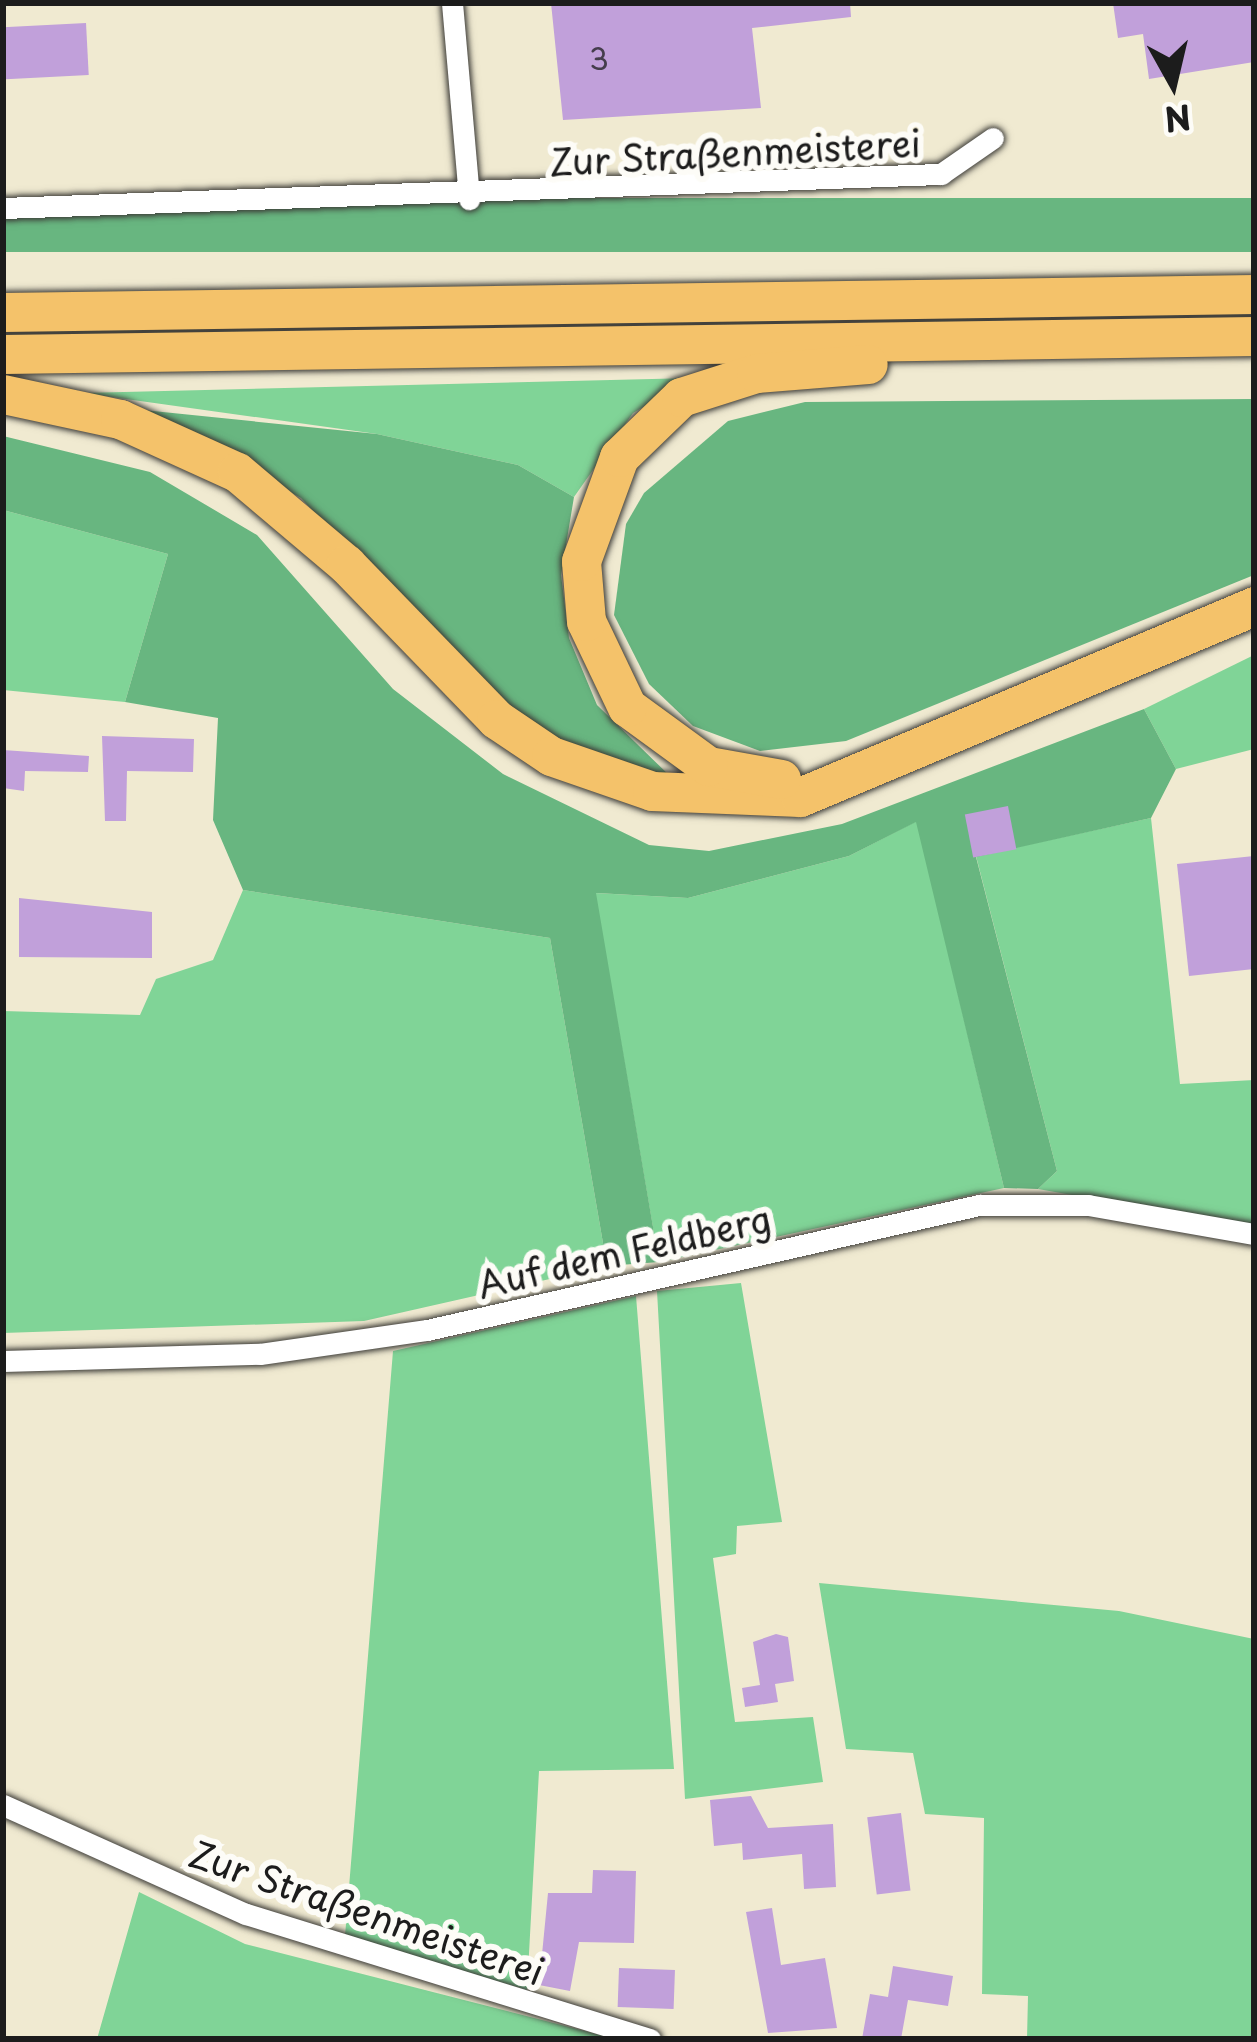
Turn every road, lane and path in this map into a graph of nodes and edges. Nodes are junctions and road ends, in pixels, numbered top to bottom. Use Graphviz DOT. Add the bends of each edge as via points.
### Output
graph roads {
  1 [pos="452,3"];
  2 [pos="993,138"];
  3 [pos="469,199"];
  4 [pos="3,208"];
  5 [pos="1254,294"];
  6 [pos="3,312"];
  7 [pos="1009,336"];
  8 [pos="1254,336"];
  9 [pos="3,353"];
  10 [pos="3,394"];
  11 [pos="1254,606"];
  12 [pos="859,778"];
  13 [pos="1254,1234"];
  14 [pos="3,1361"];
  15 [pos="3,1805"];
  16 [pos="650,2039"];
  1 -- 3 [label="street"];
  2 -- 3 [label="street, Zur Straßenmeisterei" via="941,174"];
  3 -- 4 [label="street, Zur Straßenmeisterei"];
  5 -- 6 [label="highway"];
  7 -- 8 [label="highway"];
  7 -- 9 [label="highway"];
  7 -- 12 [label="highway" via="956,361 757,373 681,398 619,457 594,505 581,561 586,621 627,707 662,740 739,775"];
  10 -- 12 [label="highway" via="121,419 237,472 346,564 496,719 551,756 715,799 800,797"];
  11 -- 12 [label="highway"];
  13 -- 14 [label="street, Auf dem Feldberg" via="1088,1205 979,1204 427,1330 260,1354"];
  15 -- 16 [label="street, Zur Straßenmeisterei" via="246,1914"];
}
